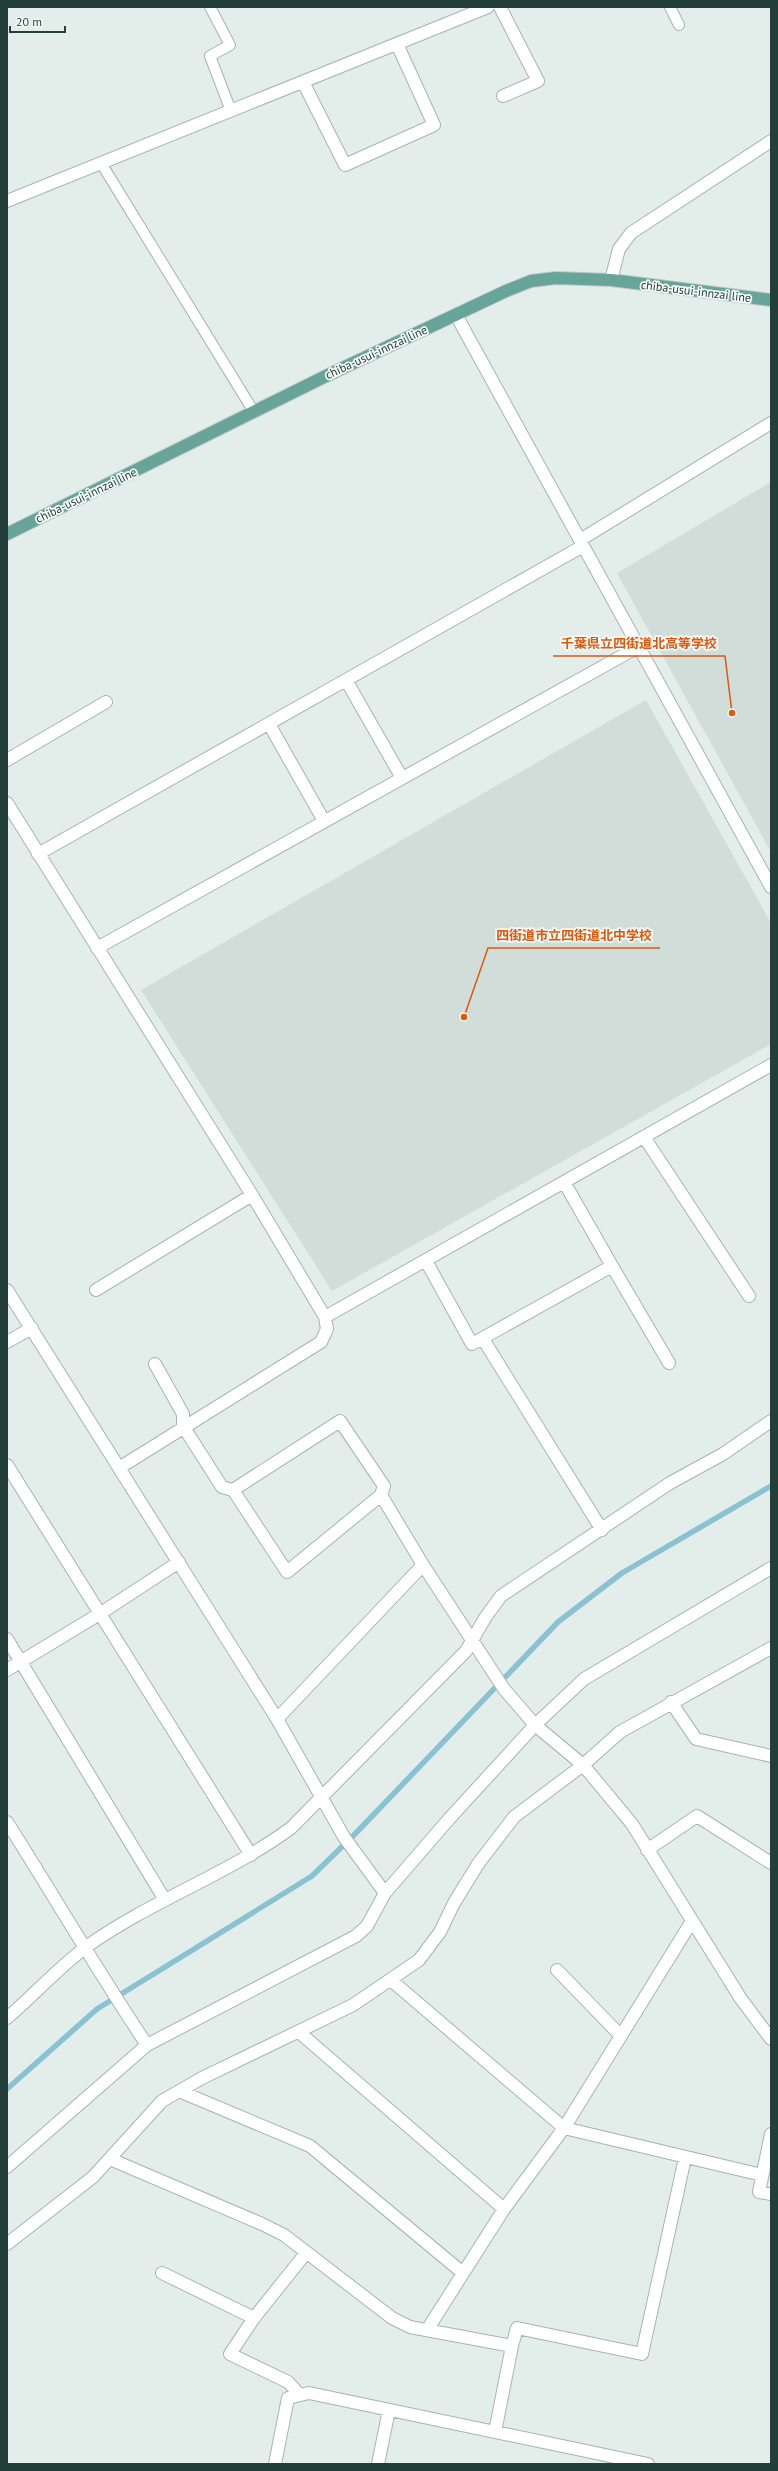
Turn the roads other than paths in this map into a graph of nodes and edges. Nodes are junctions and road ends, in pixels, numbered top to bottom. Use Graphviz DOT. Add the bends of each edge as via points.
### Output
graph roads {
  1 [pos="210,7"];
  2 [pos="500,7"];
  3 [pos="670,7"];
  4 [pos="483,8"];
  5 [pos="679,25"];
  6 [pos="397,44"];
  7 [pos="302,82"];
  8 [pos="503,96"];
  9 [pos="231,111"];
  10 [pos="771,141"];
  11 [pos="101,163"];
  12 [pos="7,201"];
  13 [pos="611,280"];
  14 [pos="771,300"];
  15 [pos="456,315"];
  16 [pos="254,412"];
  17 [pos="771,423"];
  18 [pos="7,534"];
  19 [pos="581,543"];
  20 [pos="638,646"];
  21 [pos="346,680"];
  22 [pos="106,702"];
  23 [pos="269,724"];
  24 [pos="7,760"];
  25 [pos="402,778"];
  26 [pos="7,803"];
  27 [pos="324,821"];
  28 [pos="38,854"];
  29 [pos="771,887"];
  30 [pos="97,948"];
  31 [pos="771,1065"];
  32 [pos="644,1137"];
  33 [pos="564,1182"];
  34 [pos="252,1195"];
  35 [pos="426,1261"];
  36 [pos="612,1266"];
  37 [pos="7,1290"];
  38 [pos="96,1290"];
  39 [pos="749,1296"];
  40 [pos="325,1317"];
  41 [pos="32,1328"];
  42 [pos="483,1339"];
  43 [pos="7,1342"];
  44 [pos="669,1363"];
  45 [pos="156,1364"];
  46 [pos="771,1421"];
  47 [pos="183,1426"];
  48 [pos="7,1465"];
  49 [pos="119,1468"];
  50 [pos="233,1490"];
  51 [pos="381,1495"];
  52 [pos="602,1530"];
  53 [pos="179,1562"];
  54 [pos="422,1565"];
  55 [pos="771,1568"];
  56 [pos="101,1614"];
  57 [pos="7,1639"];
  58 [pos="473,1639"];
  59 [pos="771,1648"];
  60 [pos="22,1661"];
  61 [pos="7,1670"];
  62 [pos="671,1702"];
  63 [pos="277,1719"];
  64 [pos="535,1725"];
  65 [pos="771,1756"];
  66 [pos="583,1765"];
  67 [pos="321,1799"];
  68 [pos="7,1822"];
  69 [pos="648,1850"];
  70 [pos="251,1855"];
  71 [pos="771,1863"];
  72 [pos="385,1893"];
  73 [pos="165,1900"];
  74 [pos="692,1921"];
  75 [pos="86,1947"];
  76 [pos="557,1970"];
  77 [pos="392,1981"];
  78 [pos="9,2012"];
  79 [pos="300,2033"];
  80 [pos="620,2035"];
  81 [pos="771,2039"];
  82 [pos="147,2045"];
  83 [pos="179,2091"];
  84 [pos="564,2128"];
  85 [pos="771,2134"];
  86 [pos="685,2158"];
  87 [pos="110,2159"];
  88 [pos="7,2167"];
  89 [pos="762,2175"];
  90 [pos="771,2194"];
  91 [pos="504,2209"];
  92 [pos="7,2244"];
  93 [pos="306,2253"];
  94 [pos="162,2273"];
  95 [pos="463,2273"];
  96 [pos="254,2318"];
  97 [pos="428,2330"];
  98 [pos="512,2346"];
  99 [pos="300,2395"];
  100 [pos="388,2410"];
  101 [pos="495,2432"];
  102 [pos="275,2464"];
  103 [pos="378,2464"];
  104 [pos="648,2464"];
  1 -- 9 [label="lane" via="230,45 210,56"];
  2 -- 8 [label="street" via="538,81"];
  3 -- 5 [label="lane"];
  4 -- 6 [label="street"];
  6 -- 7 [label="street"];
  6 -- 7 [label="street" via="434,125 345,166"];
  7 -- 9 [label="street"];
  9 -- 11 [label="street"];
  10 -- 13 [label="street" via="631,233 619,249"];
  11 -- 12 [label="street"];
  11 -- 16 [label="lane"];
  13 -- 14 [label="main road, chiba-usui-innzai line"];
  13 -- 15 [label="main road, chiba-usui-innzai line" via="556,278 531,281"];
  15 -- 16 [label="main road, chiba-usui-innzai line"];
  15 -- 19 [label="street"];
  16 -- 18 [label="main road, chiba-usui-innzai line"];
  17 -- 19 [label="street"];
  19 -- 20 [label="street"];
  19 -- 21 [label="street"];
  20 -- 25 [label="street"];
  20 -- 29 [label="street"];
  21 -- 23 [label="street"];
  21 -- 25 [label="street"];
  22 -- 24 [label="street"];
  23 -- 27 [label="street"];
  23 -- 28 [label="street"];
  25 -- 27 [label="street"];
  26 -- 28 [label="street"];
  27 -- 30 [label="street"];
  28 -- 30 [label="street"];
  30 -- 34 [label="street"];
  31 -- 32 [label="street"];
  32 -- 33 [label="street"];
  32 -- 39 [label="street"];
  33 -- 35 [label="street"];
  33 -- 36 [label="street"];
  34 -- 38 [label="street"];
  34 -- 40 [label="street"];
  35 -- 40 [label="street"];
  35 -- 42 [label="street" via="472,1344"];
  36 -- 42 [label="street"];
  36 -- 44 [label="street"];
  37 -- 41 [label="street"];
  40 -- 47 [label="street" via="326,1329 321,1342"];
  41 -- 43 [label="street"];
  41 -- 49 [label="street"];
  42 -- 52 [label="street"];
  45 -- 47 [label="street" via="183,1414"];
  46 -- 52 [label="street" via="723,1454 670,1483"];
  47 -- 49 [label="street"];
  47 -- 50 [label="street" via="222,1487"];
  48 -- 56 [label="street"];
  49 -- 53 [label="street"];
  50 -- 51 [label="street" via="340,1421 384,1486"];
  50 -- 51 [label="street" via="287,1572"];
  51 -- 54 [label="street"];
  52 -- 58 [label="street" via="501,1596"];
  53 -- 56 [label="street"];
  53 -- 63 [label="street"];
  54 -- 58 [label="street"];
  54 -- 63 [label="street"];
  55 -- 64 [label="street" via="584,1679"];
  56 -- 60 [label="street"];
  56 -- 70 [label="street"];
  57 -- 60 [label="street"];
  58 -- 64 [label="street" via="504,1689"];
  58 -- 67 [label="street" via="460,1657"];
  59 -- 62 [label="street"];
  60 -- 61 [label="street"];
  60 -- 73 [label="street"];
  62 -- 65 [label="street" via="696,1739"];
  62 -- 66 [label="street" via="620,1732"];
  63 -- 67 [label="street"];
  64 -- 66 [label="street"];
  64 -- 72 [label="street"];
  66 -- 69 [label="street" via="632,1824"];
  66 -- 77 [label="street" via="514,1817 478,1864 440,1932 419,1960"];
  67 -- 70 [label="street" via="290,1828"];
  67 -- 72 [label="street" via="352,1850"];
  68 -- 75 [label="street"];
  69 -- 71 [label="street" via="696,1816"];
  69 -- 74 [label="street"];
  70 -- 73 [label="street"];
  72 -- 82 [label="street" via="367,1926 356,1936"];
  73 -- 75 [label="street"];
  74 -- 80 [label="street"];
  74 -- 81 [label="street" via="741,1999"];
  75 -- 78 [label="street"];
  75 -- 82 [label="street" via="114,1997"];
  76 -- 80 [label="street"];
  77 -- 79 [label="street" via="353,2006"];
  77 -- 84 [label="street"];
  79 -- 83 [label="street"];
  79 -- 91 [label="street"];
  80 -- 84 [label="street"];
  82 -- 88 [label="street"];
  83 -- 87 [label="street" via="162,2101"];
  83 -- 95 [label="street" via="310,2146"];
  84 -- 86 [label="street"];
  84 -- 91 [label="street"];
  85 -- 89 [label="street"];
  86 -- 89 [label="street"];
  86 -- 98 [label="street" via="642,2354 517,2328"];
  87 -- 92 [label="street" via="93,2177"];
  87 -- 93 [label="street" via="262,2224 284,2235"];
  89 -- 90 [label="street" via="759,2192"];
  91 -- 95 [label="street"];
  93 -- 96 [label="street"];
  93 -- 97 [label="street" via="392,2318 410,2327"];
  94 -- 96 [label="street"];
  95 -- 97 [label="street"];
  96 -- 99 [label="street" via="230,2354 288,2382"];
  97 -- 98 [label="street"];
  98 -- 101 [label="street"];
  99 -- 100 [label="street" via="309,2393"];
  99 -- 102 [label="street" via="288,2398"];
  100 -- 101 [label="street"];
  100 -- 103 [label="street"];
  101 -- 104 [label="street"];
}
